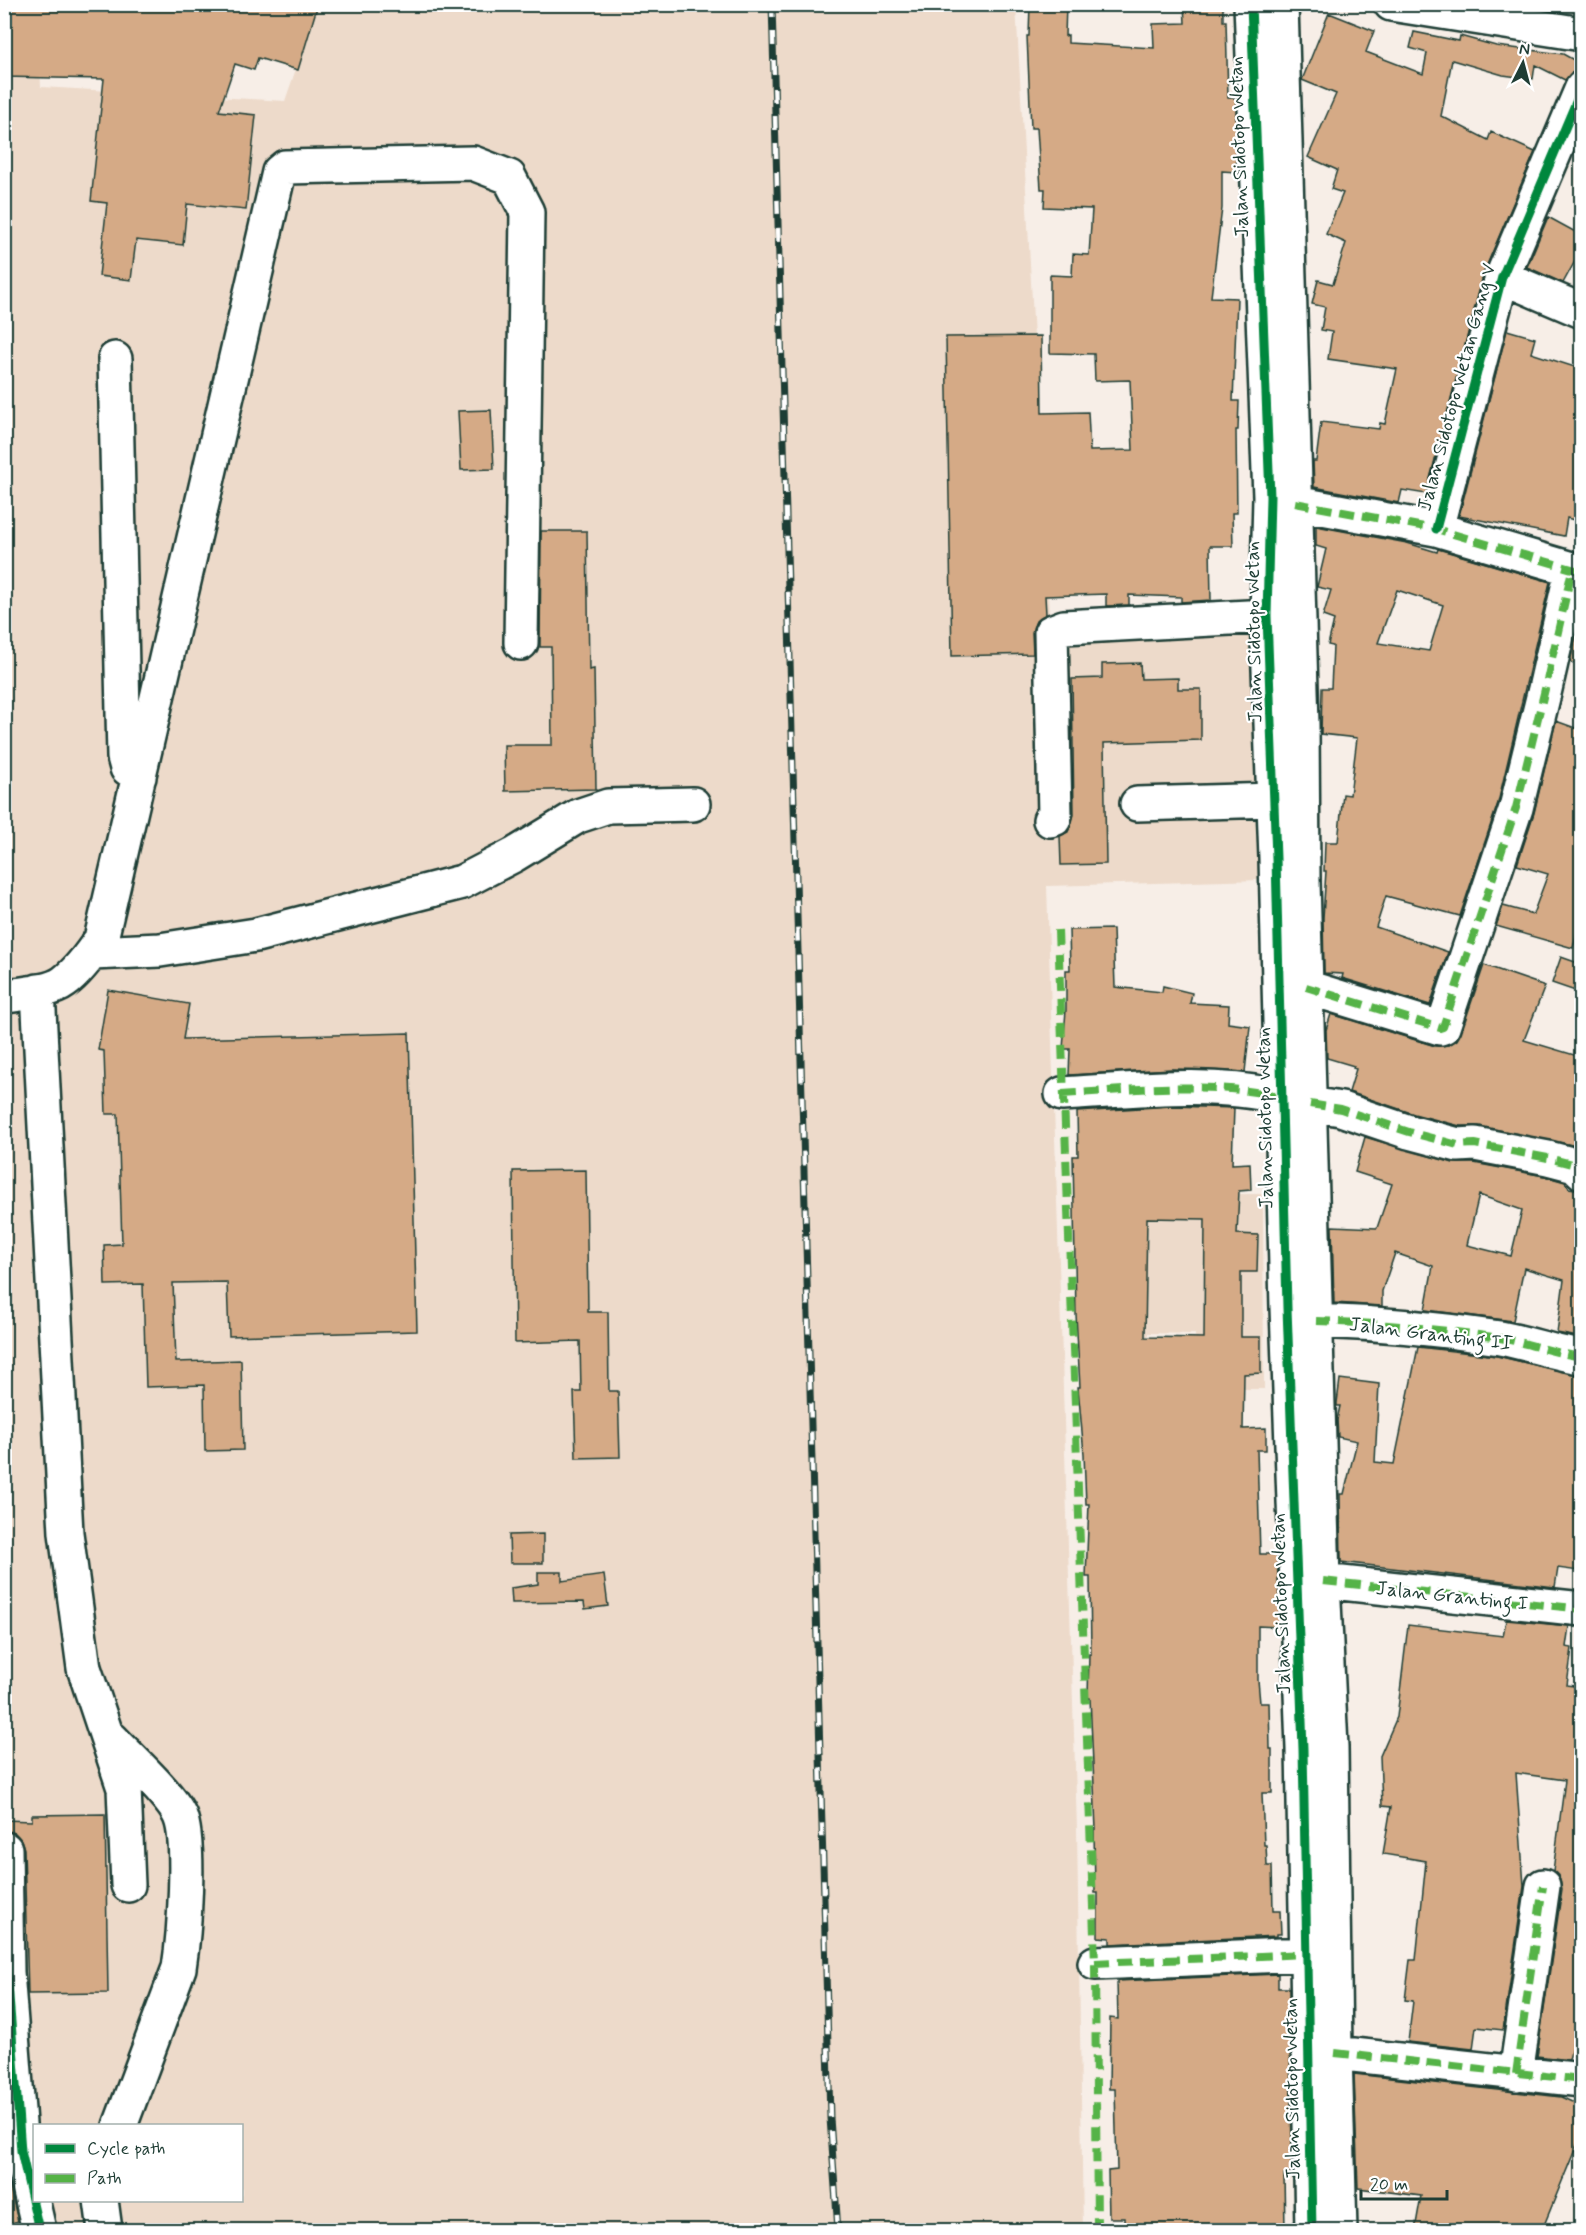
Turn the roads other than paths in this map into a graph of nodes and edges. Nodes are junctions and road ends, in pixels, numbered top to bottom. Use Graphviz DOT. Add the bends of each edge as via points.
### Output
graph roads {
  1 [pos="1251,4"];
  2 [pos="1281,4"];
  3 [pos="1391,4"];
  4 [pos="1581,34"];
  5 [pos="1581,88"];
  6 [pos="1503,277"];
  7 [pos="1581,311"];
  8 [pos="115,359"];
  9 [pos="1295,503"];
  10 [pos="1436,529"];
  11 [pos="1577,571"];
  12 [pos="1267,616"];
  13 [pos="521,643"];
  14 [pos="139,777"];
  15 [pos="1274,800"];
  16 [pos="693,804"];
  17 [pos="1137,804"];
  18 [pos="1050,820"];
  19 [pos="92,953"];
  20 [pos="1306,987"];
  21 [pos="38,991"];
  22 [pos="4,996"];
  23 [pos="1062,1094"];
  24 [pos="1295,1100"];
  25 [pos="1581,1172"];
  26 [pos="1316,1321"];
  27 [pos="1581,1357"];
  28 [pos="1323,1581"];
  29 [pos="1581,1609"];
  30 [pos="103,1728"];
  31 [pos="1317,1748"];
  32 [pos="5,1849"];
  33 [pos="128,1885"];
  34 [pos="1543,1886"];
  35 [pos="1306,1954"];
  36 [pos="1095,1963"];
  37 [pos="1335,2054"];
  38 [pos="1516,2074"];
  39 [pos="1581,2080"];
  40 [pos="121,2124"];
  41 [pos="101,2202"];
  42 [pos="39,2230"];
  43 [pos="105,2230"];
  44 [pos="1312,2230"];
  45 [pos="1340,2230"];
  1 -- 12 [label="street, Jalan Sidotopo Wetan" via="1270,497"];
  2 -- 9 [label="street, Jalan Sidotopo Wetan"];
  3 -- 4 [label="street"];
  5 -- 6 [label="street, Jalan Sidotopo Wetan Gang V"];
  6 -- 7 [label="street"];
  6 -- 10 [label="street, Jalan Sidotopo Wetan Gang V"];
  8 -- 14 [label="street" via="124,757 127,768"];
  9 -- 10 [label="street"];
  9 -- 20 [label="street, Jalan Sidotopo Wetan"];
  10 -- 11 [label="street"];
  11 -- 20 [label="street" via="1515,808 1442,1028"];
  12 -- 15 [label="street, Jalan Sidotopo Wetan"];
  12 -- 18 [label="street" via="1064,627 1051,632 1055,815"];
  13 -- 14 [label="street" via="527,212 510,177 473,163 285,167 279,172"];
  14 -- 19 [label="street" via="101,939"];
  15 -- 17 [label="street"];
  15 -- 24 [label="street, Jalan Sidotopo Wetan"];
  16 -- 19 [label="street" via="608,806 578,816 462,882 256,935 160,950"];
  19 -- 21 [label="street" via="63,983"];
  20 -- 24 [label="street, Jalan Sidotopo Wetan"];
  21 -- 22 [label="street"];
  21 -- 30 [label="street" via="66,1533 84,1668"];
  23 -- 24 [label="street" via="1172,1087 1252,1090"];
  24 -- 25 [label="street" via="1341,1109 1458,1145 1484,1145 1548,1158 1575,1165"];
  24 -- 26 [label="street, Jalan Sidotopo Wetan"];
  24 -- 31 [label="street, Jalan Sidotopo Wetan"];
  26 -- 27 [label="street, Jalan Granting II" via="1502,1339"];
  26 -- 28 [label="street, Jalan Sidotopo Wetan"];
  28 -- 29 [label="street, Jalan Granting I"];
  28 -- 31 [label="street, Jalan Sidotopo Wetan"];
  30 -- 33 [label="street" via="124,1788"];
  30 -- 40 [label="street" via="166,1797 179,1815 185,1838 184,1941 179,1968"];
  31 -- 35 [label="street, Jalan Sidotopo Wetan"];
  31 -- 37 [label="street, Jalan Sidotopo Wetan"];
  32 -- 42 [label="street" via="7,1971 21,2151"];
  34 -- 38 [label="street"];
  35 -- 36 [label="street"];
  35 -- 44 [label="street, Jalan Sidotopo Wetan"];
  37 -- 38 [label="street"];
  37 -- 45 [label="street, Jalan Sidotopo Wetan"];
  38 -- 39 [label="street"];
  41 -- 43 [label="street"];
}
